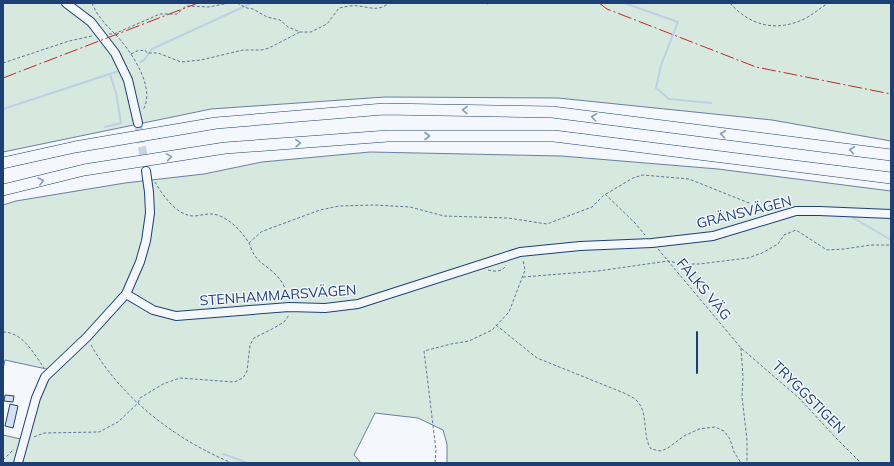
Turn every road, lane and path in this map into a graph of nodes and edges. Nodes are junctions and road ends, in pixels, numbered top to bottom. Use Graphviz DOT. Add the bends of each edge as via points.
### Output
graph roads {
  1 [pos="66,3"];
  2 [pos="92,3"];
  3 [pos="229,3"];
  4 [pos="389,3"];
  5 [pos="486,3"];
  6 [pos="730,3"];
  7 [pos="828,3"];
  8 [pos="238,4"];
  9 [pos="488,4"];
  10 [pos="300,32"];
  11 [pos="101,34"];
  12 [pos="114,34"];
  13 [pos="131,54"];
  14 [pos="3,63"];
  15 [pos="143,110"];
  16 [pos="138,123"];
  17 [pos="891,155"];
  18 [pos="3,163"];
  19 [pos="146,172"];
  20 [pos="153,177"];
  21 [pos="891,178"];
  22 [pos="3,190"];
  23 [pos="605,194"];
  24 [pos="765,214"];
  25 [pos="891,214"];
  26 [pos="249,243"];
  27 [pos="652,243"];
  28 [pos="891,245"];
  29 [pos="520,252"];
  30 [pos="668,261"];
  31 [pos="523,277"];
  32 [pos="126,294"];
  33 [pos="289,306"];
  34 [pos="496,325"];
  35 [pos="3,332"];
  36 [pos="87,337"];
  37 [pos="741,348"];
  38 [pos="48,374"];
  39 [pos="138,403"];
  40 [pos="24,444"];
  41 [pos="3,460"];
  42 [pos="18,463"];
  43 [pos="232,463"];
  44 [pos="435,463"];
  45 [pos="741,463"];
  46 [pos="747,463"];
  47 [pos="861,463"];
  1 -- 11 [label="street" via="91,22"];
  2 -- 12 [label="path" via="103,23"];
  3 -- 12 [label="path" via="210,7 186,6 177,14 160,14"];
  4 -- 10 [label="path" via="383,8 339,8 327,24 311,32"];
  5 -- 9 [label="path"];
  6 -- 7 [label="path" via="752,21 772,26 788,25 803,19"];
  8 -- 10 [label="path" via="266,17 280,20"];
  10 -- 13 [label="path" via="262,50 243,50 201,60 181,62 158,53 147,53 145,50"];
  11 -- 14 [label="path" via="69,40"];
  11 -- 16 [label="street" via="115,52 128,80"];
  12 -- 13 [label="path"];
  13 -- 15 [label="path" via="146,89 147,101"];
  17 -- 18 [label="highway, one-way" via="552,112 384,109 216,123 75,147"];
  19 -- 32 [label="street" via="150,212 146,241"];
  20 -- 26 [label="path" via="179,212 195,216 218,215 228,220"];
  22 -- 21 [label="highway, one-way" via="84,170 225,148 388,136 554,136"];
  23 -- 24 [label="path" via="632,178 643,175 689,179 750,203"];
  23 -- 26 [label="path" via="592,207 548,224 508,218 444,216 410,207 339,206 320,210 261,232"];
  23 -- 27 [label="path, FALKS VÄG"];
  25 -- 27 [label="street, GRÄNSVÄGEN" via="796,211 713,236"];
  26 -- 33 [label="path" via="255,256 284,284"];
  27 -- 29 [label="street, STENHAMMARSVÄGEN"];
  27 -- 30 [label="path, FALKS VÄG"];
  28 -- 30 [label="path" via="828,250 796,230 784,235 778,244 748,258 699,264"];
  29 -- 31 [label="path" via="525,270"];
  29 -- 33 [label="street, STENHAMMARSVÄGEN" via="358,304 325,308"];
  30 -- 31 [label="path" via="598,271"];
  30 -- 37 [label="path, FALKS VÄG"];
  31 -- 34 [label="path" via="509,312"];
  32 -- 33 [label="street, STENHAMMARSVÄGEN" via="153,310 176,316"];
  32 -- 36 [label="street"];
  33 -- 39 [label="path" via="291,313 284,322 254,338 250,344 247,372 243,378 234,382 180,378 163,384 140,398"];
  34 -- 44 [label="path" via="492,330 469,341 424,352 436,450"];
  34 -- 45 [label="path" via="538,358 624,393 635,400 644,412 647,442 651,449 661,451 684,436 700,429 715,427 724,431 730,439"];
  35 -- 38 [label="path" via="16,334 27,344"];
  36 -- 38 [label="street"];
  36 -- 39 [label="path" via="95,353 119,384"];
  37 -- 46 [label="path"];
  37 -- 47 [label="path, TRYGGSTIGEN" via="799,398"];
  38 -- 40 [label="street" via="36,398"];
  39 -- 40 [label="path" via="118,422 99,432 44,433"];
  39 -- 43 [label="path" via="152,417 180,436"];
  40 -- 41 [label="path" via="11,451"];
  40 -- 42 [label="street"];
}
